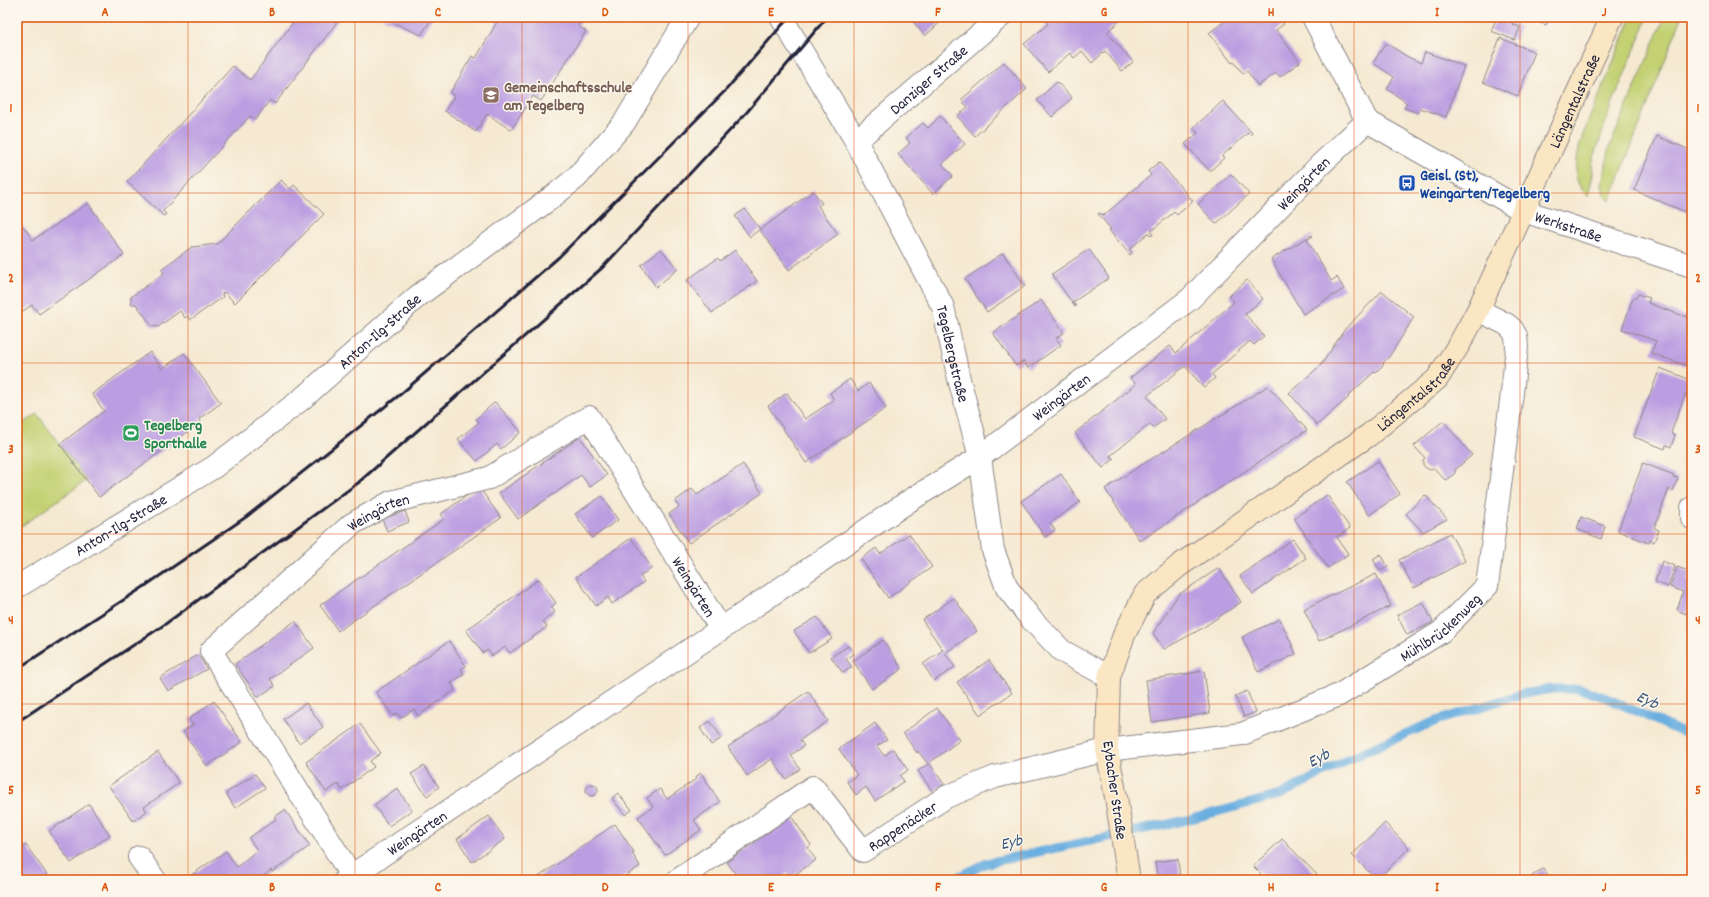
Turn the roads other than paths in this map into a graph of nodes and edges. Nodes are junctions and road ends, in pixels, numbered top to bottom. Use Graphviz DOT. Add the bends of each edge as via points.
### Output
graph roads {
  1 [pos="688,17"];
  2 [pos="782,17"];
  3 [pos="1000,17"];
  4 [pos="1313,17"];
  5 [pos="1612,17"];
  6 [pos="1366,121"];
  7 [pos="856,141"];
  8 [pos="1524,211"];
  9 [pos="1692,266"];
  10 [pos="1478,310"];
  11 [pos="980,457"];
  12 [pos="1692,508"];
  13 [pos="1692,518"];
  14 [pos="17,587"];
  15 [pos="721,629"];
  16 [pos="1109,676"];
  17 [pos="1107,750"];
  18 [pos="139,857"];
  19 [pos="350,878"];
  20 [pos="155,880"];
  21 [pos="678,880"];
  22 [pos="1129,880"];
  1 -- 14 [label="street, Anton-Ilg-Straße" via="624,123 576,178 418,296 303,398 214,467"];
  2 -- 7 [label="street, Tegelbergstraße"];
  3 -- 7 [label="street, Danziger Straße"];
  4 -- 6 [label="street"];
  5 -- 8 [label="main road, Längentalstraße"];
  6 -- 8 [label="street, Werkstraße"];
  6 -- 11 [label="street, Weingärten" via="1190,299"];
  7 -- 11 [label="street, Tegelbergstraße" via="943,307"];
  8 -- 9 [label="street, Werkstraße"];
  8 -- 10 [label="main road, Längentalstraße"];
  10 -- 16 [label="main road, Längentalstraße" via="1437,379 1369,435 1180,565 1145,594 1124,635"];
  10 -- 17 [label="street, Mühlbrückenweg" via="1512,329 1517,347 1487,586 1441,632 1339,695 1242,734"];
  11 -- 15 [label="street, Weingärten" via="909,501"];
  11 -- 16 [label="street, Tegelbergstraße" via="993,550 1007,588 1032,620 1062,651"];
  12 -- 13 [label="street"];
  15 -- 19 [label="street, Weingärten"];
  15 -- 19 [label="street, Weingärten" via="589,417 489,478 391,502 352,524 211,651"];
  16 -- 17 [label="main road, Eybacher Straße"];
  17 -- 21 [label="street, Rappenäcker" via="995,777 946,796 863,851 813,787"];
  17 -- 22 [label="main road, Eybacher Straße"];
  18 -- 20 [label="street"];
}
